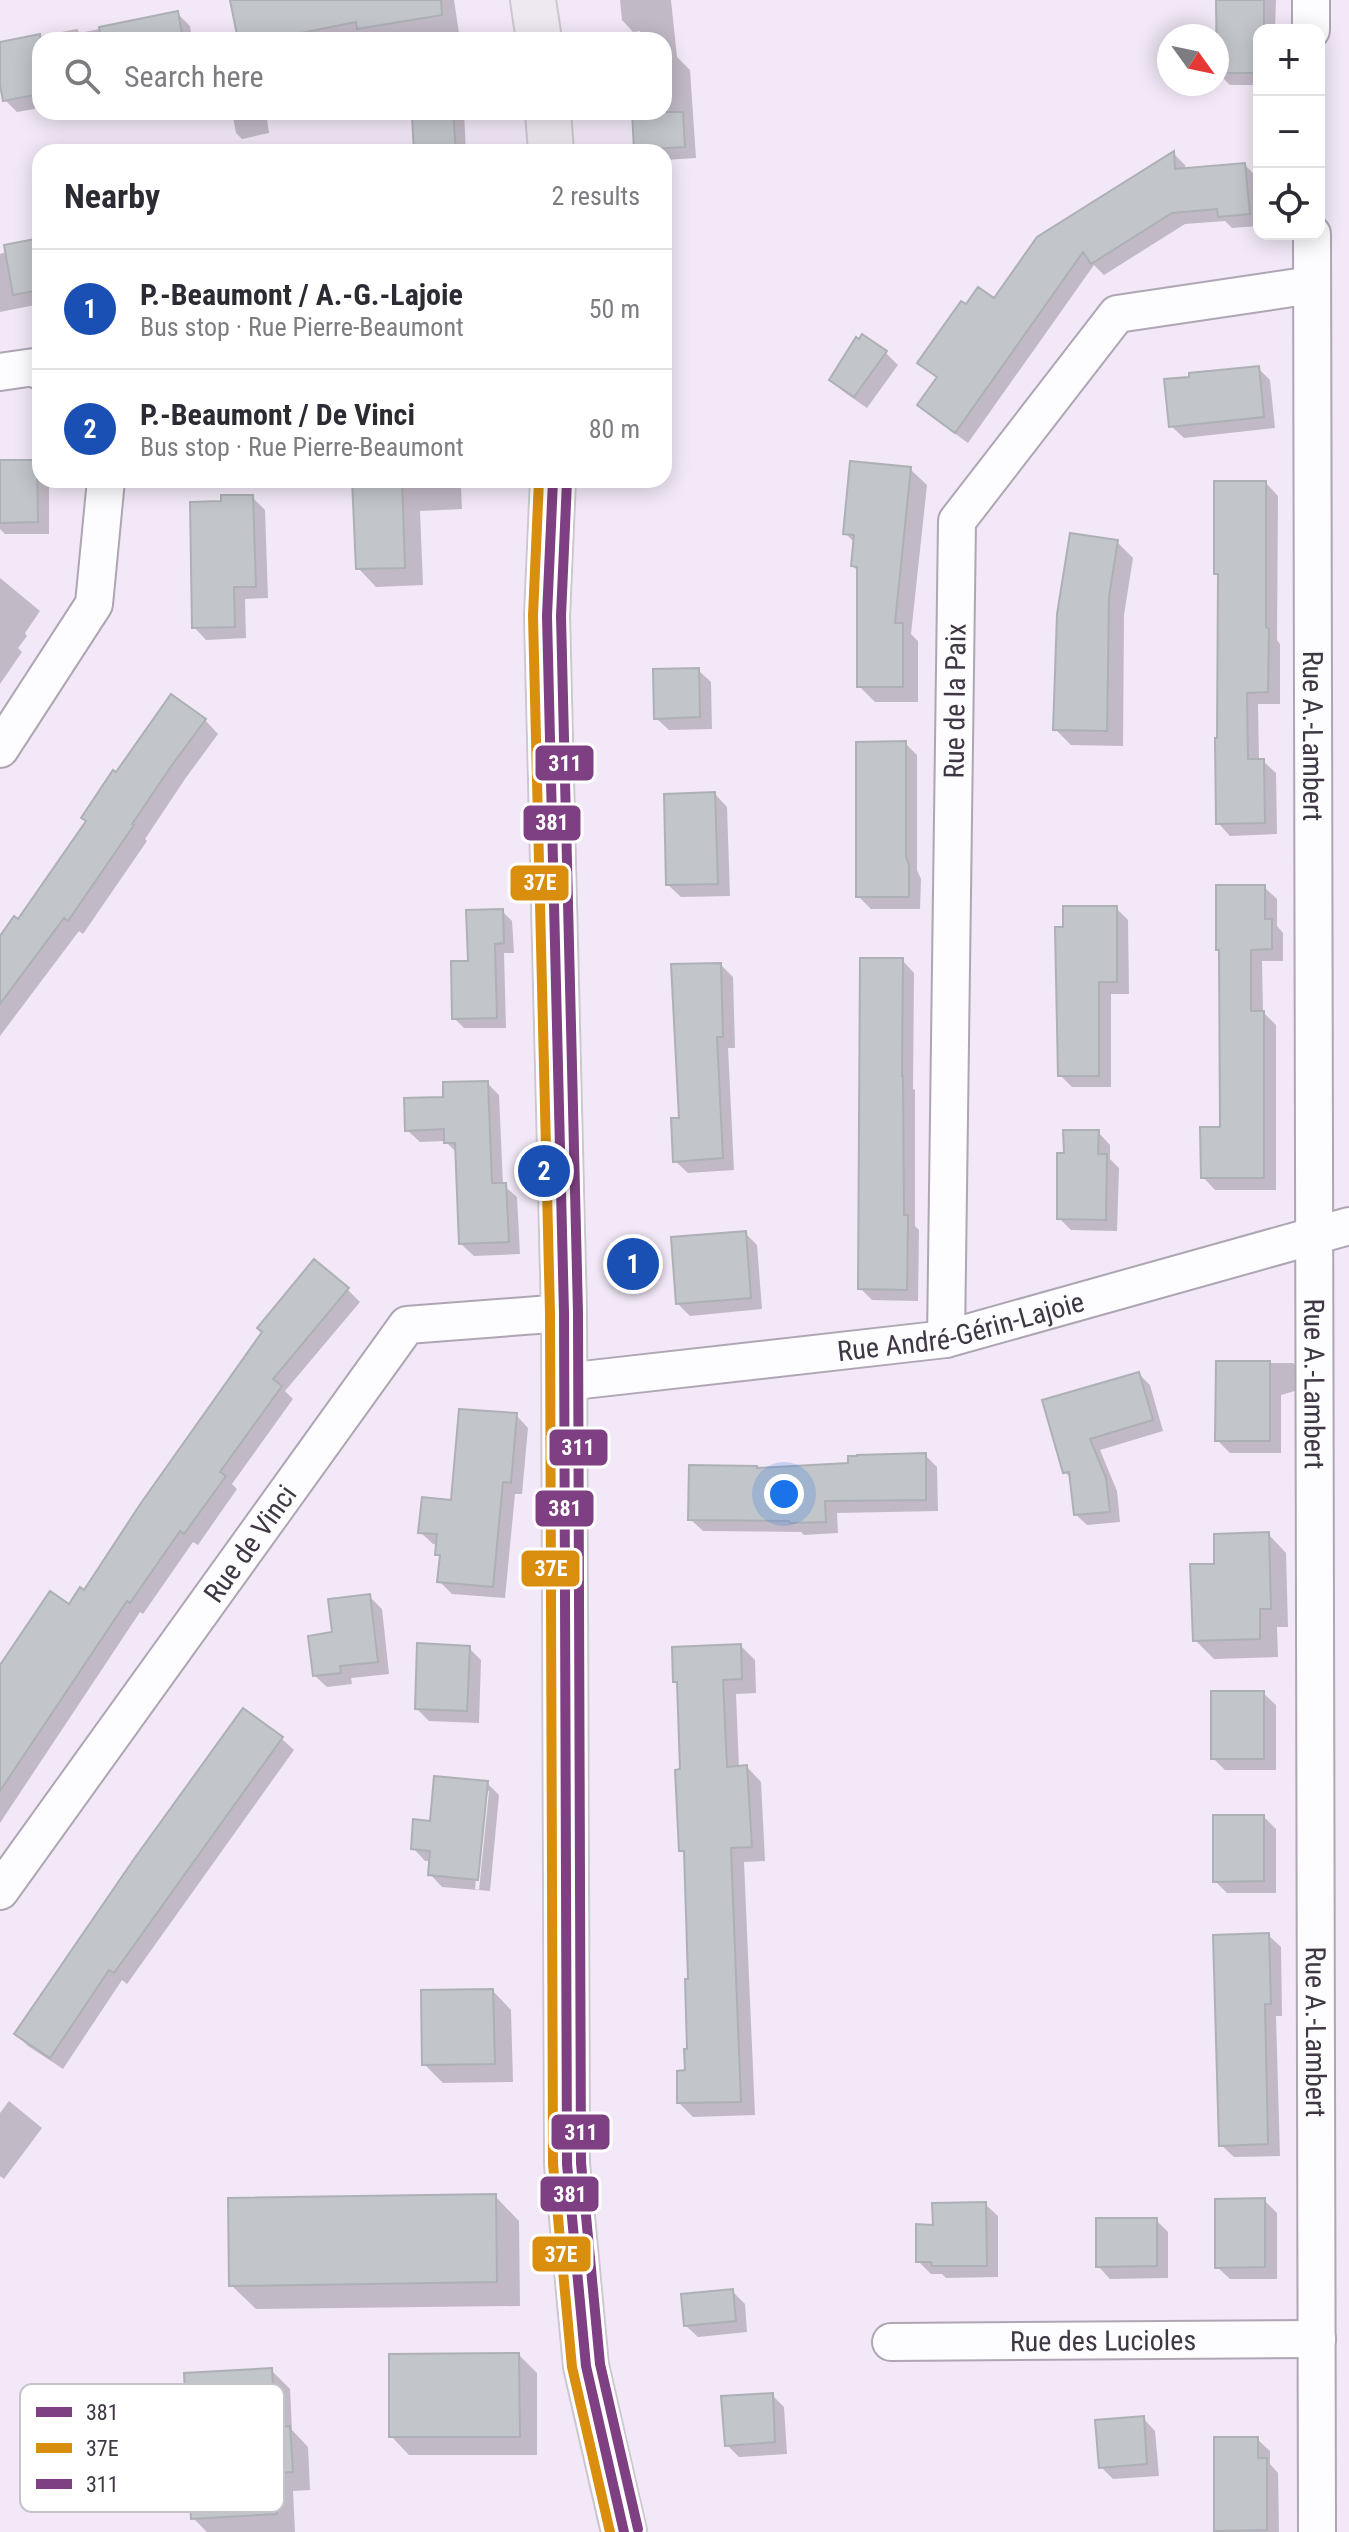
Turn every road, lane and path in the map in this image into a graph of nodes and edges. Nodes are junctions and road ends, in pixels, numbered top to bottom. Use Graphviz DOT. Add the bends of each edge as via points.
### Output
graph roads {
  1 [pos="533,0"];
  2 [pos="1311,0"];
  3 [pos="1311,24"];
  4 [pos="538,32"];
  5 [pos="549,120"];
  6 [pos="550,144"];
  7 [pos="1312,240"];
  8 [pos="1312,285"];
  9 [pos="32,367"];
  10 [pos="0,372"];
  11 [pos="105,488"];
  12 [pos="553,488"];
  13 [pos="0,749"];
  14 [pos="1332,1231"];
  15 [pos="564,1313"];
  16 [pos="946,1339"];
  17 [pos="565,1382"];
  18 [pos="0,1891"];
  19 [pos="1317,2339"];
  20 [pos="891,2342"];
  21 [pos="624,2532"];
  22 [pos="1317,2532"];
  1 -- 4 [label="main road"];
  2 -- 3 [label="street"];
  5 -- 6 [label="main road"];
  7 -- 8 [label="street, Rue A.-Lambert"];
  8 -- 14 [label="street, Rue A.-Lambert"];
  8 -- 16 [label="street, Rue de la Paix" via="1117,314 957,521"];
  9 -- 10 [label="street"];
  11 -- 13 [label="street" via="94,604"];
  12 -- 15 [label="main road" via="547,616"];
  14 -- 16 [label="street, Rue André-Gérin-Lajoie"];
  14 -- 19 [label="street, Rue A.-Lambert"];
  15 -- 17 [label="main road"];
  15 -- 18 [label="street, Rue de Vinci" via="407,1325"];
  16 -- 17 [label="street, Rue André-Gérin-Lajoie"];
  17 -- 21 [label="main road" via="567,2164 586,2366"];
  19 -- 20 [label="street, Rue des Lucioles"];
  19 -- 22 [label="street, Rue A.-Lambert"];
}
